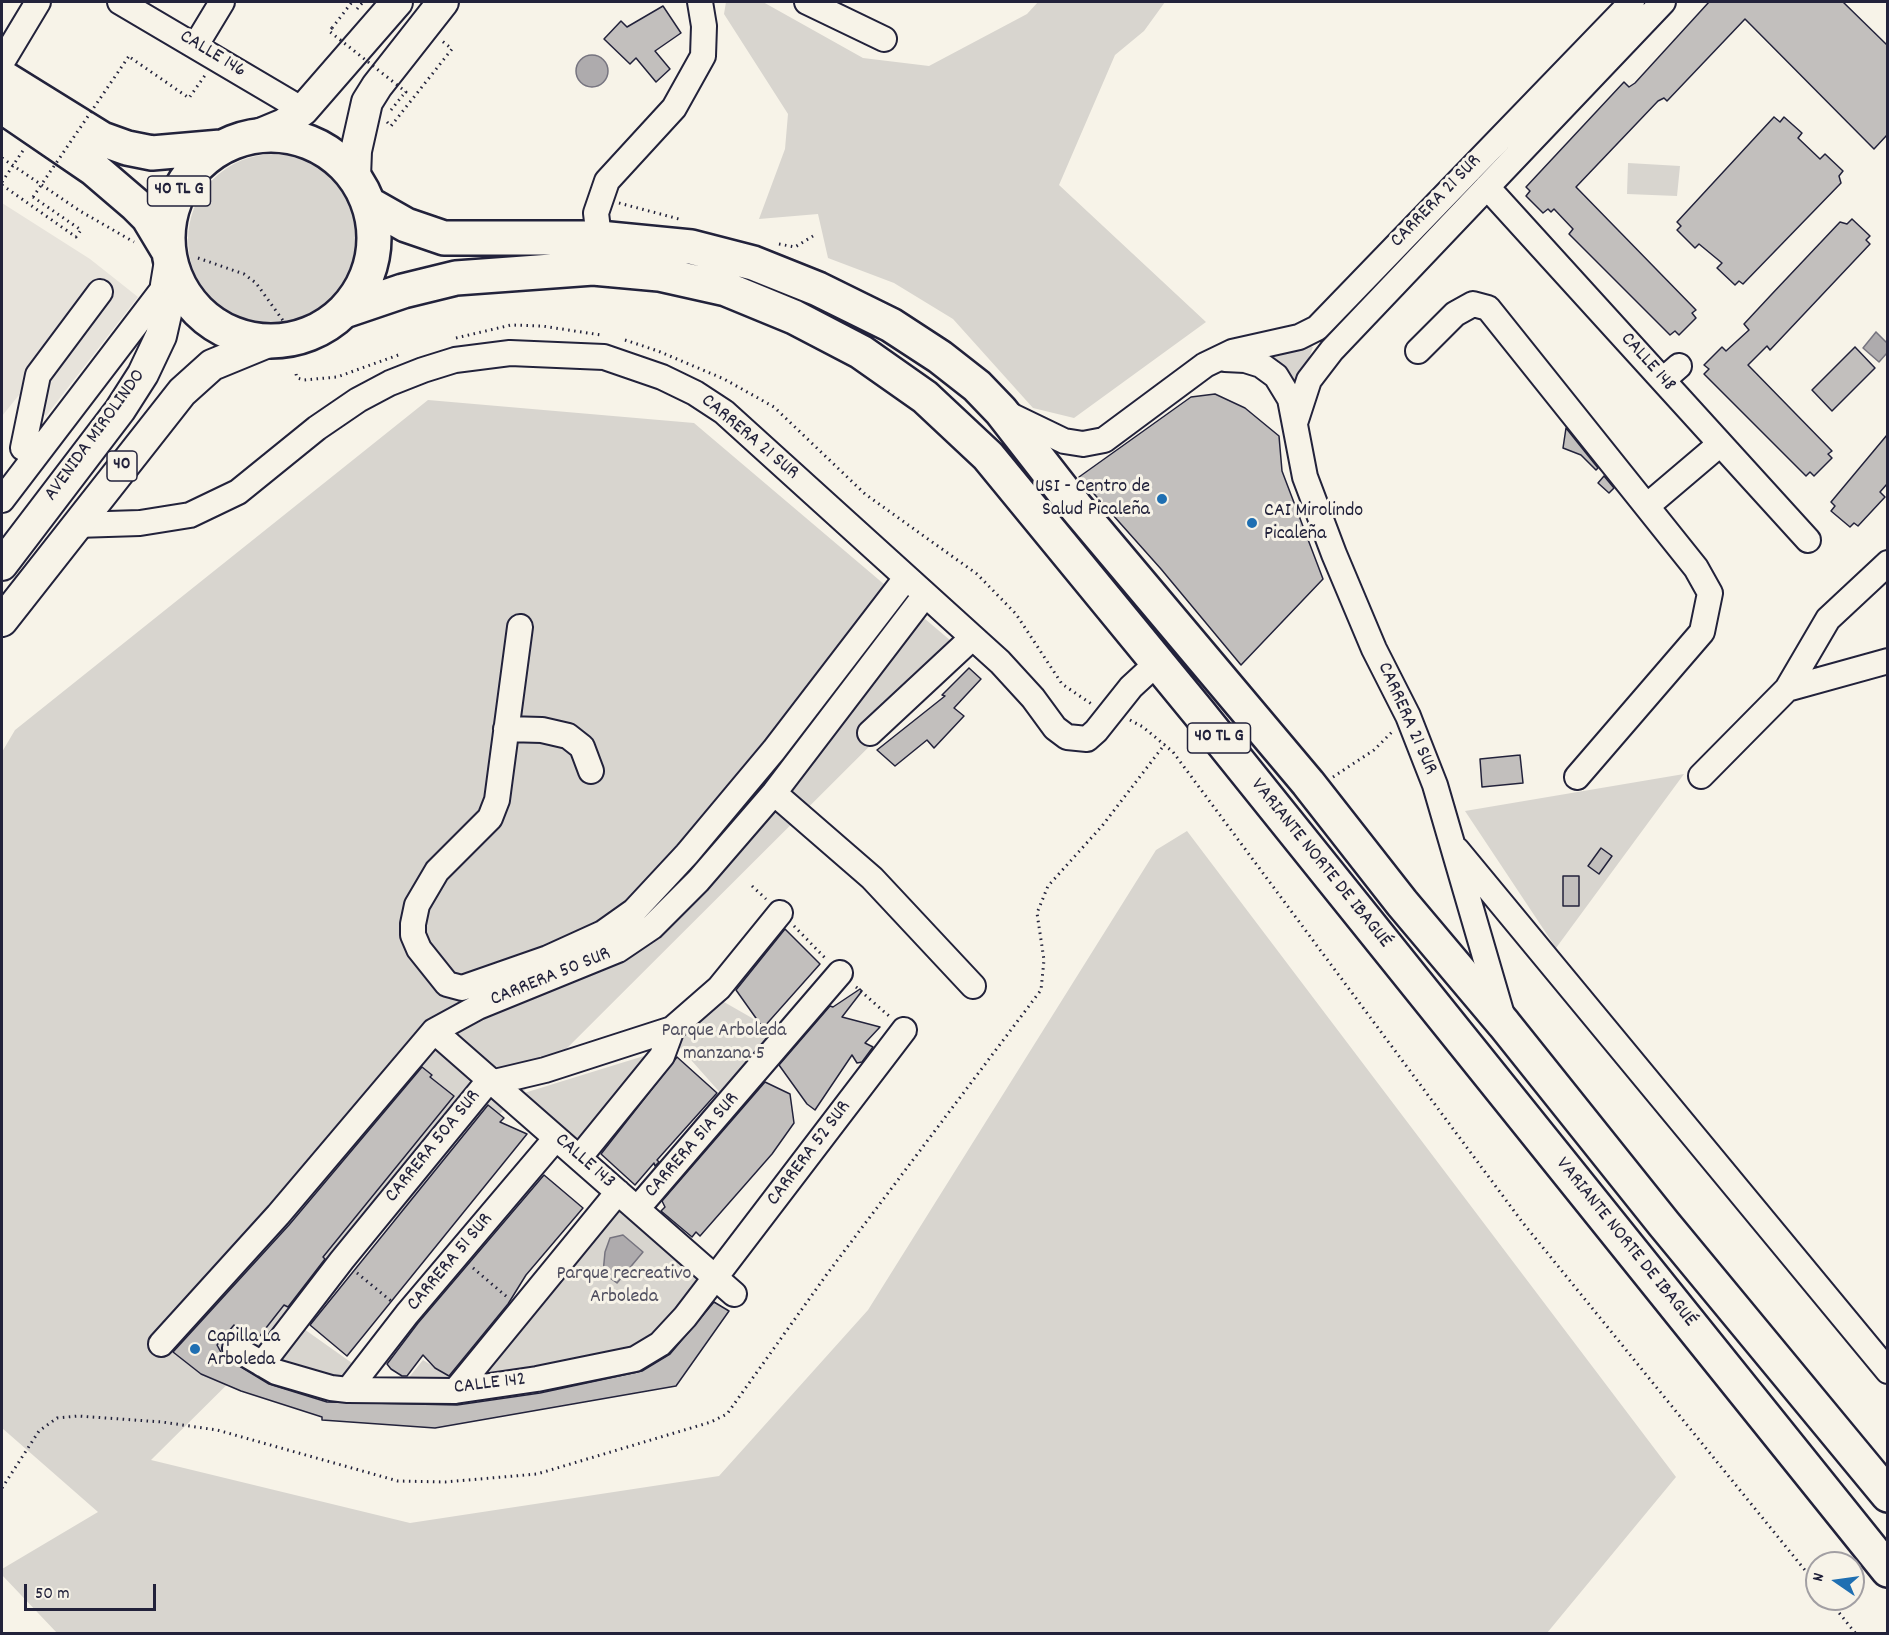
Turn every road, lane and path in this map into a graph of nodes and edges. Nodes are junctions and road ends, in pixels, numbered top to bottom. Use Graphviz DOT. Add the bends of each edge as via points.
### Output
graph roads {
  1 [pos="38,2"];
  2 [pos="120,2"];
  3 [pos="222,2"];
  4 [pos="352,2"];
  5 [pos="397,2"];
  6 [pos="444,2"];
  7 [pos="700,2"];
  8 [pos="807,2"];
  9 [pos="1632,2"];
  10 [pos="1663,2"];
  11 [pos="424,26"];
  12 [pos="884,39"];
  13 [pos="196,45"];
  14 [pos="217,58"];
  15 [pos="2,62"];
  16 [pos="2,77"];
  17 [pos="2,106"];
  18 [pos="303,110"];
  19 [pos="390,112"];
  20 [pos="1537,117"];
  21 [pos="384,120"];
  22 [pos="37,131"];
  23 [pos="260,134"];
  24 [pos="221,147"];
  25 [pos="2,158"];
  26 [pos="13,165"];
  27 [pos="2,184"];
  28 [pos="1487,187"];
  29 [pos="362,191"];
  30 [pos="599,238"];
  31 [pos="169,260"];
  32 [pos="100,292"];
  33 [pos="344,311"];
  34 [pos="1317,328"];
  35 [pos="276,332"];
  36 [pos="607,336"];
  37 [pos="452,339"];
  38 [pos="617,339"];
  39 [pos="1332,350"];
  40 [pos="1418,351"];
  41 [pos="410,352"];
  42 [pos="1216,359"];
  43 [pos="296,374"];
  44 [pos="1001,411"];
  45 [pos="1296,420"];
  46 [pos="1720,444"];
  47 [pos="23,448"];
  48 [pos="2,500"];
  49 [pos="1647,506"];
  50 [pos="76,525"];
  51 [pos="1808,540"];
  52 [pos="1887,563"];
  53 [pos="2,565"];
  54 [pos="906,578"];
  55 [pos="925,595"];
  56 [pos="2,621"];
  57 [pos="520,627"];
  58 [pos="972,638"];
  59 [pos="1887,661"];
  60 [pos="1157,663"];
  61 [pos="1787,689"];
  62 [pos="1112,712"];
  63 [pos="1408,716"];
  64 [pos="506,729"];
  65 [pos="870,733"];
  66 [pos="1165,744"];
  67 [pos="591,771"];
  68 [pos="1701,776"];
  69 [pos="1577,777"];
  70 [pos="1308,783"];
  71 [pos="774,793"];
  72 [pos="1452,843"];
  73 [pos="780,913"];
  74 [pos="840,973"];
  75 [pos="973,986"];
  76 [pos="1504,1024"];
  77 [pos="672,1029"];
  78 [pos="904,1030"];
  79 [pos="434,1031"];
  80 [pos="492,1081"];
  81 [pos="556,1138"];
  82 [pos="579,1158"];
  83 [pos="618,1192"];
  84 [pos="637,1209"];
  85 [pos="458,1256"];
  86 [pos="342,1260"];
  87 [pos="715,1277"];
  88 [pos="734,1294"];
  89 [pos="522,1309"];
  90 [pos="407,1314"];
  91 [pos="161,1344"];
  92 [pos="235,1348"];
  93 [pos="262,1364"];
  94 [pos="1887,1371"];
  95 [pos="348,1390"];
  96 [pos="455,1391"];
  97 [pos="2,1488"];
  98 [pos="1887,1495"];
  99 [pos="1805,1570"];
  100 [pos="1887,1570"];
  101 [pos="1838,1611"];
  102 [pos="1856,1634"];
  1 -- 15 [label="street"];
  2 -- 13 [label="street, CALLE 146"];
  3 -- 13 [label="street"];
  4 -- 19 [label="path, bridge" via="329,31 406,92"];
  5 -- 18 [label="main road"];
  6 -- 11 [label="main road"];
  7 -- 30 [label="street" via="703,56 674,108 607,181 596,213"];
  8 -- 12 [label="street"];
  9 -- 20 [label="street, CARRERA 21 SUR"];
  10 -- 20 [label="street, CARRERA 21 SUR"];
  11 -- 21 [label="path" via="452,49 391,126"];
  11 -- 29 [label="main road" via="367,102 356,151"];
  13 -- 14 [label="street, CALLE 146"];
  14 -- 18 [label="street, CALLE 146"];
  14 -- 27 [label="path, bridge" via="189,98 129,56 33,197 81,230 76,237"];
  16 -- 24 [label="highway, 40 TL G" via="102,139 127,148 152,153"];
  17 -- 22 [label="highway, 40 TL G"];
  18 -- 23 [label="main road"];
  20 -- 28 [label="street, CARRERA 21 SUR"];
  20 -- 34 [label="street, CARRERA 21 SUR" via="1463,162"];
  22 -- 26 [label="path"];
  22 -- 31 [label="highway, 40 TL G" via="94,169 136,205 148,218"];
  23 -- 24 [label="highway, 40 TL G"];
  23 -- 29 [label="highway, 40 TL G" via="282,134 323,148 341,161"];
  24 -- 31 [label="highway, 40 TL G" via="194,169 175,200 168,234"];
  25 -- 26 [label="path"];
  26 -- 27 [label="path"];
  26 -- 31 [label="path" via="108,229"];
  28 -- 39 [label="street, CARRERA 21 SUR"];
  28 -- 46 [label="street, CALLE 148" via="1671,373"];
  29 -- 30 [label="highway, VARIANTE NORTE DE IBAGUÉ / 40 TL G" via="406,225 444,238"];
  29 -- 33 [label="highway, 40 TL G" via="375,237 370,269"];
  30 -- 44 [label="highway, VARIANTE NORTE DE IBAGUÉ / 40 TL G" via="691,247 753,263 818,289 891,325 940,357"];
  31 -- 35 [label="highway, 40 TL G" via="186,297 206,318 230,333"];
  31 -- 35 [label="path" via="244,274 256,282"];
  31 -- 48 [label="street"];
  31 -- 53 [label="main road, AVENIDA MIROLINDO / 40" via="161,336 143,374"];
  32 -- 47 [label="street" via="38,375"];
  33 -- 35 [label="highway, 40 TL G" via="309,334 285,341"];
  33 -- 60 [label="highway, VARIANTE NORTE DE IBAGUÉ / 40 TL G" via="456,278 593,268 659,274 726,289 794,317 861,352 925,397 988,456"];
  34 -- 39 [label="street"];
  34 -- 42 [label="street, CARRERA 21 SUR" via="1299,338"];
  35 -- 50 [label="main road, AVENIDA MIROLINDO / 40" via="212,365 196,378"];
  36 -- 37 [label="path" via="542,326 512,326"];
  38 -- 62 [label="path" via="658,351 774,407 865,495 977,574 1016,614 1062,684 1093,706"];
  39 -- 45 [label="street, CARRERA 21 SUR" via="1310,380"];
  40 -- 49 [label="street" via="1455,314 1473,304 1488,308"];
  41 -- 43 [label="path" via="337,377 304,380"];
  42 -- 44 [label="street, CARRERA 21 SUR" via="1104,440 1083,444 1064,441"];
  42 -- 45 [label="street, CARRERA 21 SUR" via="1245,360 1276,376 1290,399"];
  44 -- 70 [label="highway, VARIANTE NORTE DE IBAGUÉ / 40 TL G" via="1075,506"];
  45 -- 63 [label="street, CARRERA 21 SUR" via="1305,477 1334,554 1374,649"];
  46 -- 49 [label="street"];
  46 -- 51 [label="street, CALLE 148"];
  49 -- 69 [label="street" via="1696,568 1710,593 1707,614 1702,632"];
  50 -- 54 [label="street, CARRERA 21 SUR" via="140,523 190,515 238,492 358,400 390,383 455,360 510,353 578,355 612,359 662,377 723,412"];
  50 -- 56 [label="main road, AVENIDA MIROLINDO / 40"];
  52 -- 61 [label="street" via="1828,619"];
  54 -- 55 [label="street, CARRERA 21 SUR"];
  54 -- 64 [label="street" via="774,750 634,911 603,933 548,958 462,988 447,984 419,950 412,924 417,906 437,871 490,818 497,800"];
  55 -- 58 [label="street, CARRERA 21 SUR"];
  55 -- 71 [label="street, CARRERA 50 SUR"];
  57 -- 64 [label="street"];
  58 -- 62 [label="street, CARRERA 21 SUR" via="1000,662 1067,737 1087,738"];
  58 -- 65 [label="street"];
  59 -- 61 [label="street"];
  60 -- 62 [label="street, CARRERA 21 SUR"];
  60 -- 100 [label="highway, VARIANTE NORTE DE IBAGUÉ / 40 TL G"];
  61 -- 68 [label="street"];
  62 -- 66 [label="path" via="1143,727"];
  63 -- 70 [label="path" via="1374,750 1331,778"];
  63 -- 72 [label="street, CARRERA 21 SUR"];
  64 -- 67 [label="street" via="542,730 568,736 582,747"];
  66 -- 97 [label="path" via="1102,826 1048,886 1037,913 1044,960 1041,990 727,1414 537,1474 446,1482 398,1481 216,1430 162,1422 57,1418 39,1431"];
  66 -- 99 [label="path" via="1523,1223"];
  70 -- 76 [label="highway, VARIANTE NORTE DE IBAGUÉ / 40 TL G"];
  71 -- 75 [label="street" via="872,878"];
  71 -- 79 [label="street, CARRERA 50 SUR" via="698,881 652,927 618,950 478,1007"];
  72 -- 76 [label="street, CARRERA 21 SUR"];
  72 -- 94 [label="street"];
  73 -- 77 [label="street" via="719,988"];
  74 -- 84 [label="street, CARRERA 51A SUR"];
  76 -- 98 [label="highway, VARIANTE NORTE DE IBAGUÉ / 40 TL G"];
  77 -- 80 [label="street, CARRERA 50A SUR" via="545,1070"];
  77 -- 82 [label="street" via="662,1056"];
  78 -- 87 [label="street, CARRERA 52 SUR"];
  79 -- 80 [label="street, CALLE 143"];
  79 -- 91 [label="street, CARRERA 50 SUR" via="278,1215"];
  80 -- 81 [label="street, CALLE 143"];
  80 -- 86 [label="street, CARRERA 50A SUR"];
  81 -- 82 [label="street, CALLE 143"];
  81 -- 85 [label="street, CARRERA 51 SUR"];
  82 -- 83 [label="street, CALLE 143"];
  83 -- 84 [label="street, CALLE 143"];
  83 -- 89 [label="street, CARRERA 51A SUR"];
  84 -- 87 [label="street, CALLE 143"];
  85 -- 89 [label="path"];
  85 -- 90 [label="street, CARRERA 51 SUR"];
  86 -- 90 [label="path"];
  86 -- 93 [label="street, CARRERA 50A SUR"];
  87 -- 88 [label="street, CALLE 143"];
  87 -- 96 [label="street, CALLE 142" via="660,1344 635,1359"];
  89 -- 96 [label="street, CARRERA 51A SUR"];
  90 -- 95 [label="street, CARRERA 51 SUR"];
  92 -- 93 [label="street, CALLE 142"];
  93 -- 95 [label="street, CALLE 142" via="304,1382"];
  95 -- 96 [label="street, CALLE 142"];
  101 -- 102 [label="path"];
}
